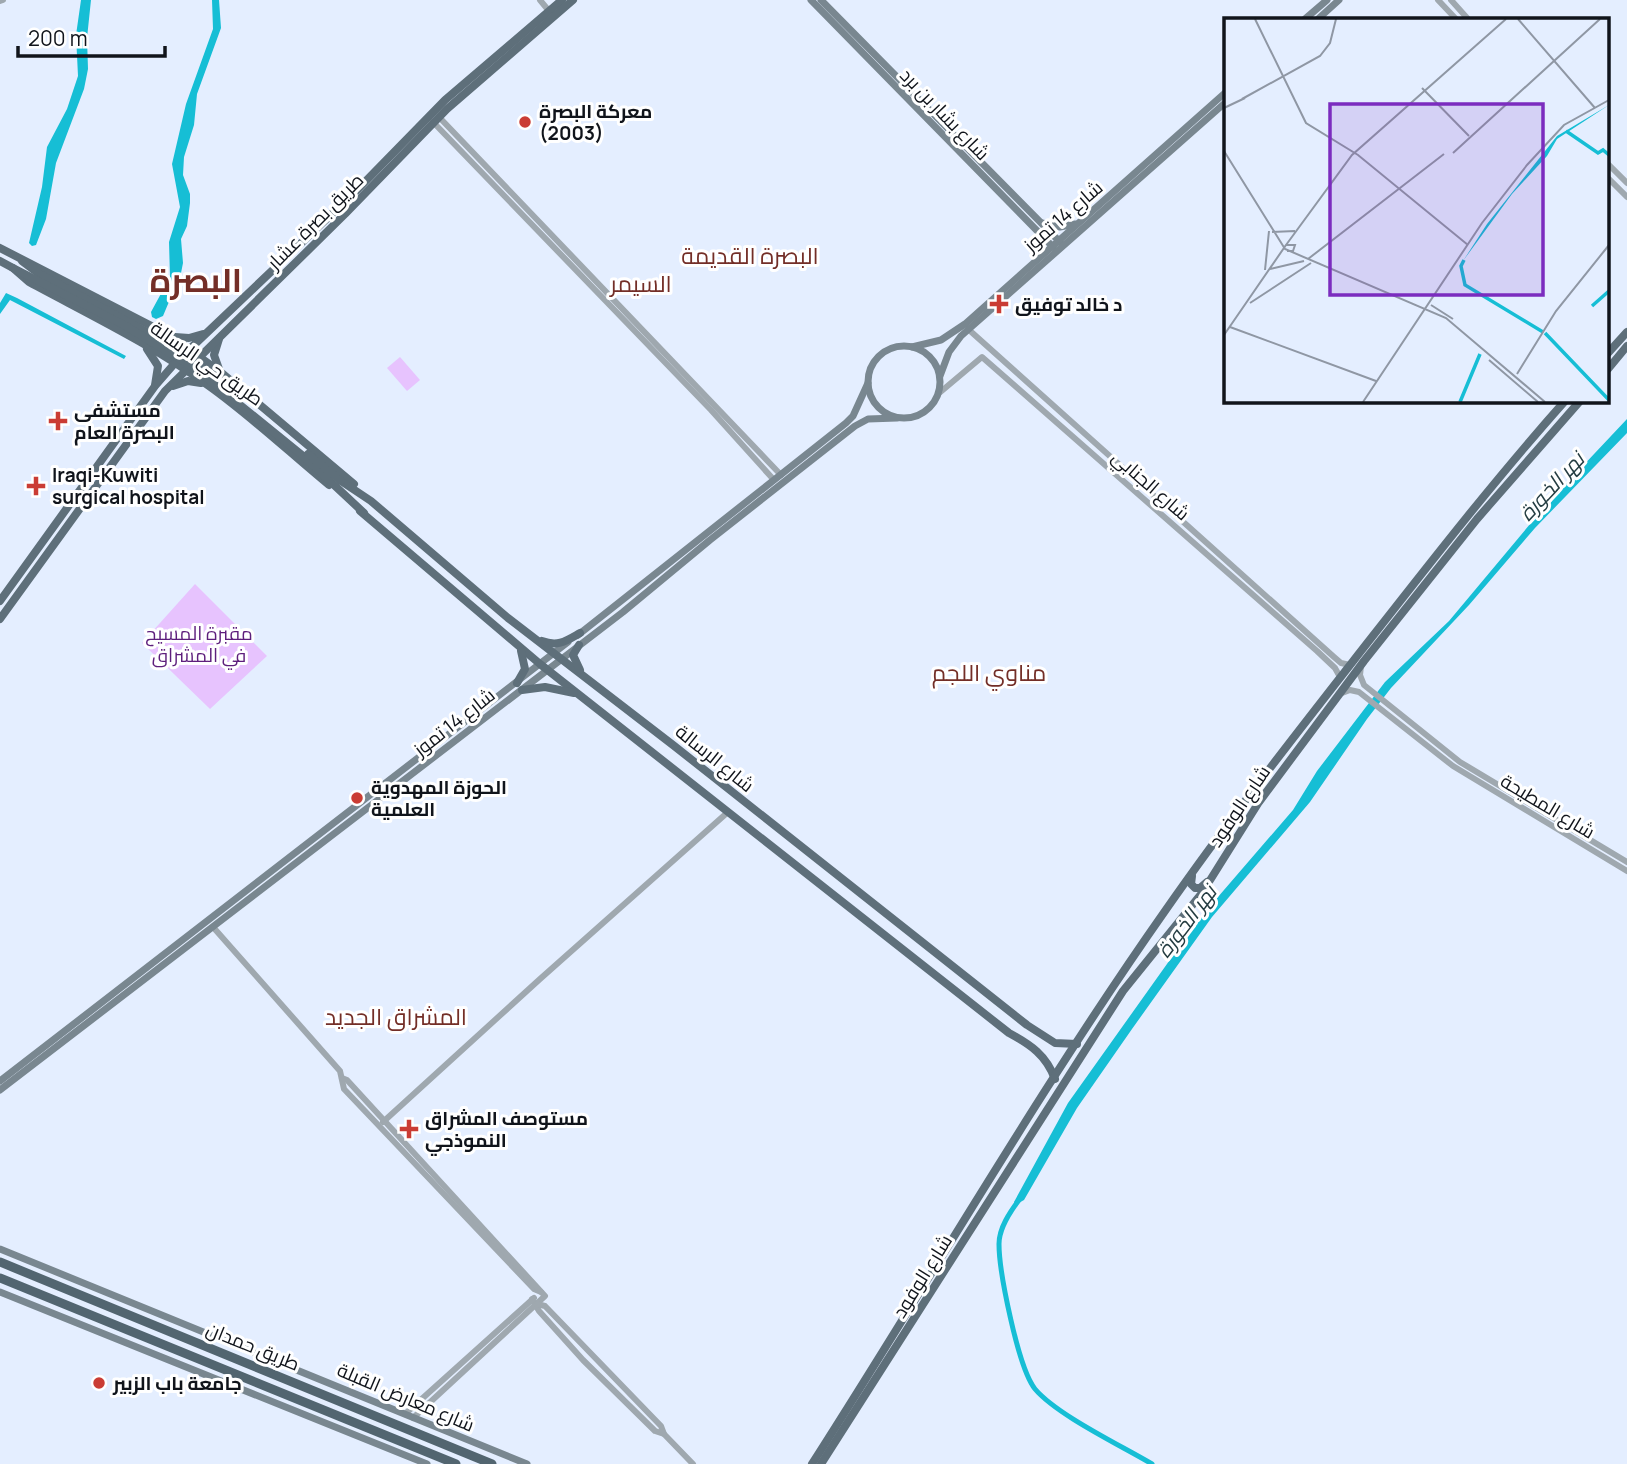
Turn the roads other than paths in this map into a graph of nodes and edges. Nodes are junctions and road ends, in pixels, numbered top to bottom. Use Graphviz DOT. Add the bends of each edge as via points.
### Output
graph roads {
  1 [pos="540,0"];
  2 [pos="562,0"];
  3 [pos="573,0"];
  4 [pos="811,0"];
  5 [pos="821,0"];
  6 [pos="1327,0"];
  7 [pos="1339,0"];
  8 [pos="1438,0"];
  9 [pos="1451,0"];
  10 [pos="549,11"];
  11 [pos="1306,18"];
  12 [pos="1319,18"];
  13 [pos="1455,18"];
  14 [pos="1467,18"];
  15 [pos="1224,94"];
  16 [pos="1224,104"];
  17 [pos="436,120"];
  18 [pos="1610,166"];
  19 [pos="1610,180"];
  20 [pos="1627,183"];
  21 [pos="1627,197"];
  22 [pos="1082,221"];
  23 [pos="1039,227"];
  24 [pos="1057,245"];
  25 [pos="0,248"];
  26 [pos="1039,257"];
  27 [pos="0,261"];
  28 [pos="22,261"];
  29 [pos="13,268"];
  30 [pos="968,329"];
  31 [pos="208,332"];
  32 [pos="1627,332"];
  33 [pos="221,334"];
  34 [pos="169,335"];
  35 [pos="143,344"];
  36 [pos="1627,346"];
  37 [pos="912,347"];
  38 [pos="189,350"];
  39 [pos="1610,351"];
  40 [pos="199,356"];
  41 [pos="175,363"];
  42 [pos="1610,367"];
  43 [pos="186,370"];
  44 [pos="223,374"];
  45 [pos="940,376"];
  46 [pos="868,383"];
  47 [pos="155,386"];
  48 [pos="211,387"];
  49 [pos="164,391"];
  50 [pos="938,394"];
  51 [pos="1564,402"];
  52 [pos="1579,402"];
  53 [pos="897,418"];
  54 [pos="778,478"];
  55 [pos="341,481"];
  56 [pos="371,501"];
  57 [pos="363,513"];
  58 [pos="0,601"];
  59 [pos="0,619"];
  60 [pos="580,633"];
  61 [pos="529,634"];
  62 [pos="579,645"];
  63 [pos="517,646"];
  64 [pos="554,653"];
  65 [pos="562,660"];
  66 [pos="1332,660"];
  67 [pos="1364,661"];
  68 [pos="540,664"];
  69 [pos="1350,665"];
  70 [pos="548,671"];
  71 [pos="1340,677"];
  72 [pos="586,678"];
  73 [pos="520,687"];
  74 [pos="577,693"];
  75 [pos="1368,694"];
  76 [pos="1336,698"];
  77 [pos="1455,763"];
  78 [pos="729,812"];
  79 [pos="778,829"];
  80 [pos="767,842"];
  81 [pos="805,849"];
  82 [pos="789,860"];
  83 [pos="1627,862"];
  84 [pos="1195,870"];
  85 [pos="1627,871"];
  86 [pos="1212,877"];
  87 [pos="1170,904"];
  88 [pos="1177,923"];
  89 [pos="213,927"];
  90 [pos="1027,1025"];
  91 [pos="1018,1038"];
  92 [pos="1077,1044"];
  93 [pos="342,1078"];
  94 [pos="1055,1079"];
  95 [pos="0,1081"];
  96 [pos="0,1090"];
  97 [pos="385,1120"];
  98 [pos="379,1126"];
  99 [pos="0,1249"];
  100 [pos="0,1262"];
  101 [pos="68,1277"];
  102 [pos="1,1281"];
  103 [pos="63,1287"];
  104 [pos="0,1292"];
  105 [pos="543,1294"];
  106 [pos="534,1301"];
  107 [pos="191,1340"];
  108 [pos="186,1353"];
  109 [pos="405,1414"];
  110 [pos="413,1418"];
  111 [pos="427,1464"];
  112 [pos="456,1464"];
  113 [pos="492,1464"];
  114 [pos="527,1464"];
  115 [pos="693,1464"];
  116 [pos="812,1464"];
  117 [pos="821,1464"];
  1 -- 10 [label="street"];
  2 -- 10 [label="main road"];
  3 -- 17 [label="main road, طريق بصرة عشار"];
  4 -- 23 [label="main road, شارع بشار بن برد"];
  5 -- 23 [label="main road, شارع بشار بن برد"];
  6 -- 11 [label="main road"];
  7 -- 12 [label="main road"];
  8 -- 13 [label="street"];
  9 -- 14 [label="street"];
  10 -- 31 [label="main road" via="445,100"];
  15 -- 22 [label="main road, شارع 14 تموز"];
  16 -- 24 [label="main road, شارع 14 تموز"];
  17 -- 33 [label="main road, طريق بصرة عشار"];
  17 -- 54 [label="street"];
  18 -- 20 [label="street"];
  19 -- 21 [label="street"];
  22 -- 23 [label="main road" via="1060,228"];
  22 -- 24 [label="main road, شارع 14 تموز"];
  23 -- 24 [label="main road, شارع بشار بن برد"];
  23 -- 26 [label="main road"];
  24 -- 26 [label="main road, شارع 14 تموز"];
  24 -- 30 [label="main road, شارع 14 تموز"];
  25 -- 28 [label="main road, طريق حي الرسالة"];
  26 -- 37 [label="main road, شارع 14 تموز" via="954,332"];
  27 -- 29 [label="main road, طريق حي الرسالة"];
  28 -- 34 [label="main road"];
  28 -- 55 [label="main road, طريق حي الرسالة, bridge" via="196,362"];
  29 -- 35 [label="main road, طريق حي الرسالة" via="29,282"];
  29 -- 57 [label="main road, طريق حي الرسالة, bridge" via="193,367 294,448"];
  30 -- 45 [label="main road, شارع 14 تموز" via="949,352"];
  30 -- 66 [label="street, شارع الجنابي"];
  31 -- 34 [label="main road" via="189,338"];
  31 -- 38 [label="main road"];
  32 -- 39 [label="main road"];
  33 -- 40 [label="main road, طريق بصرة عشار"];
  33 -- 44 [label="main road" via="214,358"];
  34 -- 38 [label="main road"];
  35 -- 41 [label="main road, طريق حي الرسالة"];
  35 -- 47 [label="main road" via="158,366"];
  36 -- 42 [label="main road"];
  37 -- 45 [label="main road" via="933,360"];
  37 -- 46 [label="main road" via="882,354"];
  38 -- 40 [label="main road"];
  38 -- 41 [label="main road"];
  40 -- 43 [label="main road, طريق بصرة عشار"];
  40 -- 44 [label="main road"];
  41 -- 43 [label="main road, طريق حي الرسالة"];
  41 -- 47 [label="main road"];
  43 -- 48 [label="main road, طريق حي الرسالة"];
  43 -- 49 [label="main road, طريق بصرة عشار"];
  44 -- 56 [label="main road"];
  45 -- 50 [label="main road"];
  46 -- 53 [label="main road" via="878,408"];
  46 -- 54 [label="main road, شارع 14 تموز" via="853,416"];
  47 -- 58 [label="main road"];
  48 -- 49 [label="main road" via="188,381"];
  48 -- 57 [label="main road, طريق حي الرسالة"];
  49 -- 59 [label="main road, طريق بصرة عشار"];
  50 -- 53 [label="main road" via="929,410"];
  50 -- 66 [label="street, شارع الجنابي" via="982,357"];
  51 -- 69 [label="main road, شارع الوفود"];
  52 -- 67 [label="main road, شارع الوفود" via="1477,519"];
  53 -- 62 [label="main road, شارع 14 تموز" via="868,419 855,426"];
  54 -- 60 [label="main road, شارع 14 تموز"];
  55 -- 56 [label="main road, شارع الرسالة"];
  56 -- 61 [label="main road, شارع الرسالة"];
  57 -- 63 [label="main road, طريق حي الرسالة"];
  60 -- 61 [label="main road" via="555,645"];
  60 -- 64 [label="main road, شارع 14 تموز"];
  61 -- 64 [label="main road, شارع الرسالة"];
  62 -- 65 [label="main road, شارع 14 تموز"];
  62 -- 72 [label="main road" via="574,660"];
  63 -- 68 [label="main road, طريق حي الرسالة"];
  63 -- 73 [label="main road" via="525,665"];
  64 -- 65 [label="main road, شارع الرسالة"];
  64 -- 68 [label="main road, شارع 14 تموز"];
  65 -- 70 [label="main road, شارع 14 تموز"];
  65 -- 72 [label="main road, شارع الرسالة"];
  66 -- 69 [label="street, شارع الجنابي"];
  66 -- 71 [label="street, شارع الجنابي"];
  67 -- 75 [label="street" via="1360,677"];
  67 -- 76 [label="main road, شارع الوفود"];
  68 -- 70 [label="main road, شارع الرسالة"];
  68 -- 73 [label="main road, شارع 14 تموز"];
  69 -- 71 [label="main road, شارع الوفود"];
  70 -- 73 [label="main road, شارع 14 تموز"];
  70 -- 74 [label="main road, شارع الرسالة"];
  71 -- 84 [label="main road, شارع الوفود"];
  72 -- 79 [label="main road, شارع الرسالة"];
  73 -- 74 [label="main road"];
  73 -- 89 [label="main road, شارع 14 تموز"];
  73 -- 95 [label="main road, شارع 14 تموز"];
  74 -- 78 [label="main road, شارع الرسالة"];
  75 -- 76 [label="street" via="1350,690"];
  75 -- 77 [label="street"];
  76 -- 86 [label="main road, شارع الوفود" via="1259,802"];
  77 -- 83 [label="street, شارع المطيحة"];
  77 -- 85 [label="street, شارع المطيحة"];
  78 -- 80 [label="main road, شارع الرسالة"];
  78 -- 97 [label="street"];
  79 -- 80 [label="main road" via="786,838 785,845"];
  79 -- 81 [label="main road, شارع الرسالة"];
  80 -- 82 [label="main road, شارع الرسالة"];
  81 -- 82 [label="main road" via="794,852"];
  81 -- 90 [label="main road, شارع الرسالة"];
  82 -- 91 [label="main road, شارع الرسالة"];
  84 -- 86 [label="main road" via="1191,881 1195,888"];
  84 -- 87 [label="main road, شارع الوفود"];
  86 -- 88 [label="main road, شارع الوفود"];
  87 -- 88 [label="main road" via="1182,906"];
  87 -- 92 [label="main road, شارع الوفود"];
  88 -- 117 [label="main road, شارع الوفود" via="1123,991"];
  89 -- 93 [label="street"];
  89 -- 96 [label="main road, شارع 14 تموز"];
  90 -- 91 [label="main road" via="1027,1032"];
  90 -- 92 [label="main road, شارع الرسالة" via="1055,1043"];
  91 -- 94 [label="main road, شارع الرسالة" via="1043,1056"];
  92 -- 94 [label="main road, شارع الوفود"];
  93 -- 97 [label="street"];
  93 -- 98 [label="street" via="344,1089"];
  94 -- 116 [label="main road, شارع الوفود"];
  97 -- 98 [label="street"];
  97 -- 105 [label="street"];
  98 -- 105 [label="street"];
  99 -- 101 [label="main road, شارع معارض القبلة"];
  100 -- 103 [label="highway, طريق حمدان"];
  101 -- 103 [label="highway"];
  101 -- 109 [label="main road, شارع معارض القبلة"];
  102 -- 108 [label="highway, طريق حمدان"];
  103 -- 107 [label="highway, طريق حمدان"];
  104 -- 111 [label="main road"];
  105 -- 106 [label="street"];
  106 -- 109 [label="street"];
  106 -- 110 [label="street"];
  106 -- 115 [label="street" via="583,1360"];
  107 -- 108 [label="highway"];
  107 -- 113 [label="highway, طريق حمدان"];
  108 -- 112 [label="highway, طريق حمدان"];
  109 -- 110 [label="main road, شارع معارض القبلة"];
  110 -- 114 [label="main road, شارع معارض القبلة"];
}
